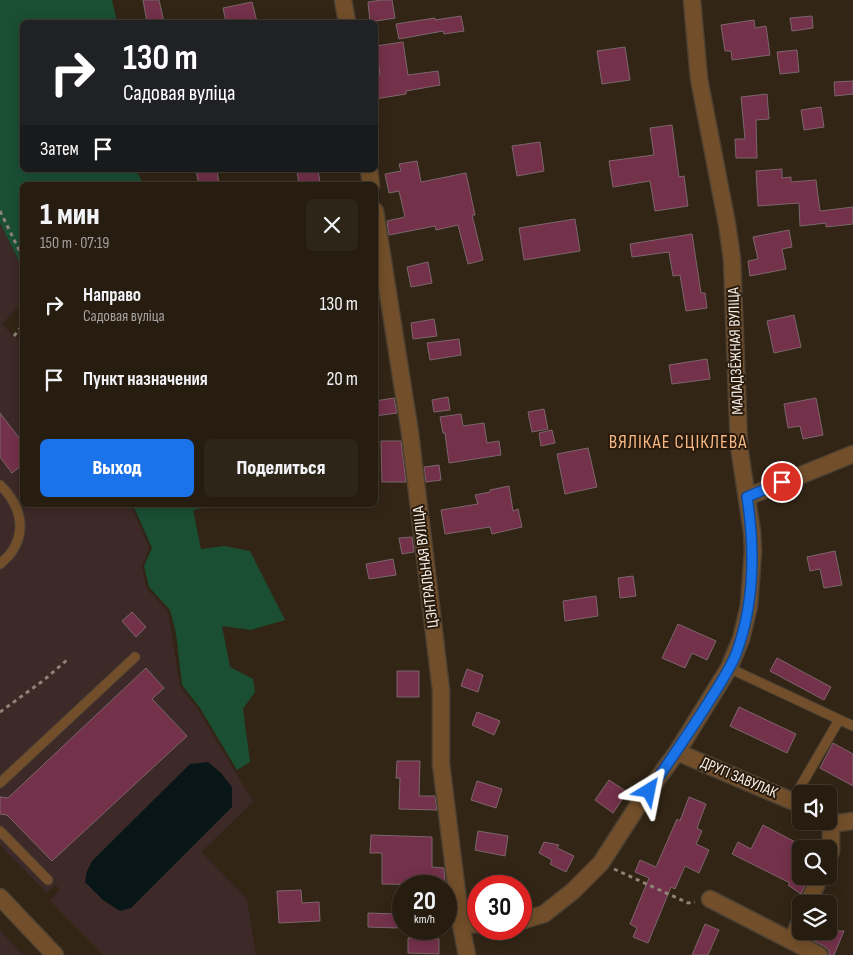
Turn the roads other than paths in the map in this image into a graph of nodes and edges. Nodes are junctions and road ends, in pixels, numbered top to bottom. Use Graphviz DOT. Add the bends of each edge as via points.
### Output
graph roads {
  1 [pos="343,0"];
  2 [pos="692,0"];
  3 [pos="347,20"];
  4 [pos="378,230"];
  5 [pos="853,454"];
  6 [pos="0,485"];
  7 [pos="747,497"];
  8 [pos="0,564"];
  9 [pos="135,657"];
  10 [pos="729,668"];
  11 [pos="839,720"];
  12 [pos="853,726"];
  13 [pos="677,752"];
  14 [pos="0,783"];
  15 [pos="806,785"];
  16 [pos="792,802"];
  17 [pos="853,822"];
  18 [pos="837,823"];
  19 [pos="0,831"];
  20 [pos="48,880"];
  21 [pos="0,897"];
  22 [pos="710,899"];
  23 [pos="532,918"];
  24 [pos="461,925"];
  25 [pos="467,925"];
  26 [pos="792,941"];
  27 [pos="55,955"];
  28 [pos="467,955"];
  29 [pos="819,955"];
  1 -- 3 [label="street"];
  2 -- 7 [label="street, МАЛАДЗЁЖНАЯ ВУЛІЦА" via="699,78 732,259 739,446"];
  4 -- 24 [label="street, ЦЭНТРАЛЬНАЯ ВУЛІЦА" via="411,440 441,690 441,764"];
  5 -- 7 [label="street"];
  6 -- 8 [label="lane" via="19,512 20,535 12,552"];
  7 -- 10 [label="street, МАЛАДЗЁЖНАЯ ВУЛІЦА" via="753,551 749,606 741,639"];
  9 -- 14 [label="lane"];
  10 -- 11 [label="lane"];
  10 -- 13 [label="street, МАЛАДЗЁЖНАЯ ВУЛІЦА"];
  11 -- 12 [label="lane"];
  11 -- 15 [label="lane"];
  13 -- 16 [label="street, ДРУГІ ЗАВУЛАК"];
  13 -- 23 [label="street, МАЛАДЗЁЖНАЯ ВУЛІЦА" via="601,863 544,914"];
  17 -- 18 [label="street"];
  19 -- 20 [label="lane"];
  21 -- 27 [label="street"];
  22 -- 26 [label="street"];
  24 -- 25 [label="street"];
  24 -- 28 [label="street, ЦЭНТРАЛЬНАЯ ВУЛІЦА"];
  26 -- 29 [label="street"];
}
